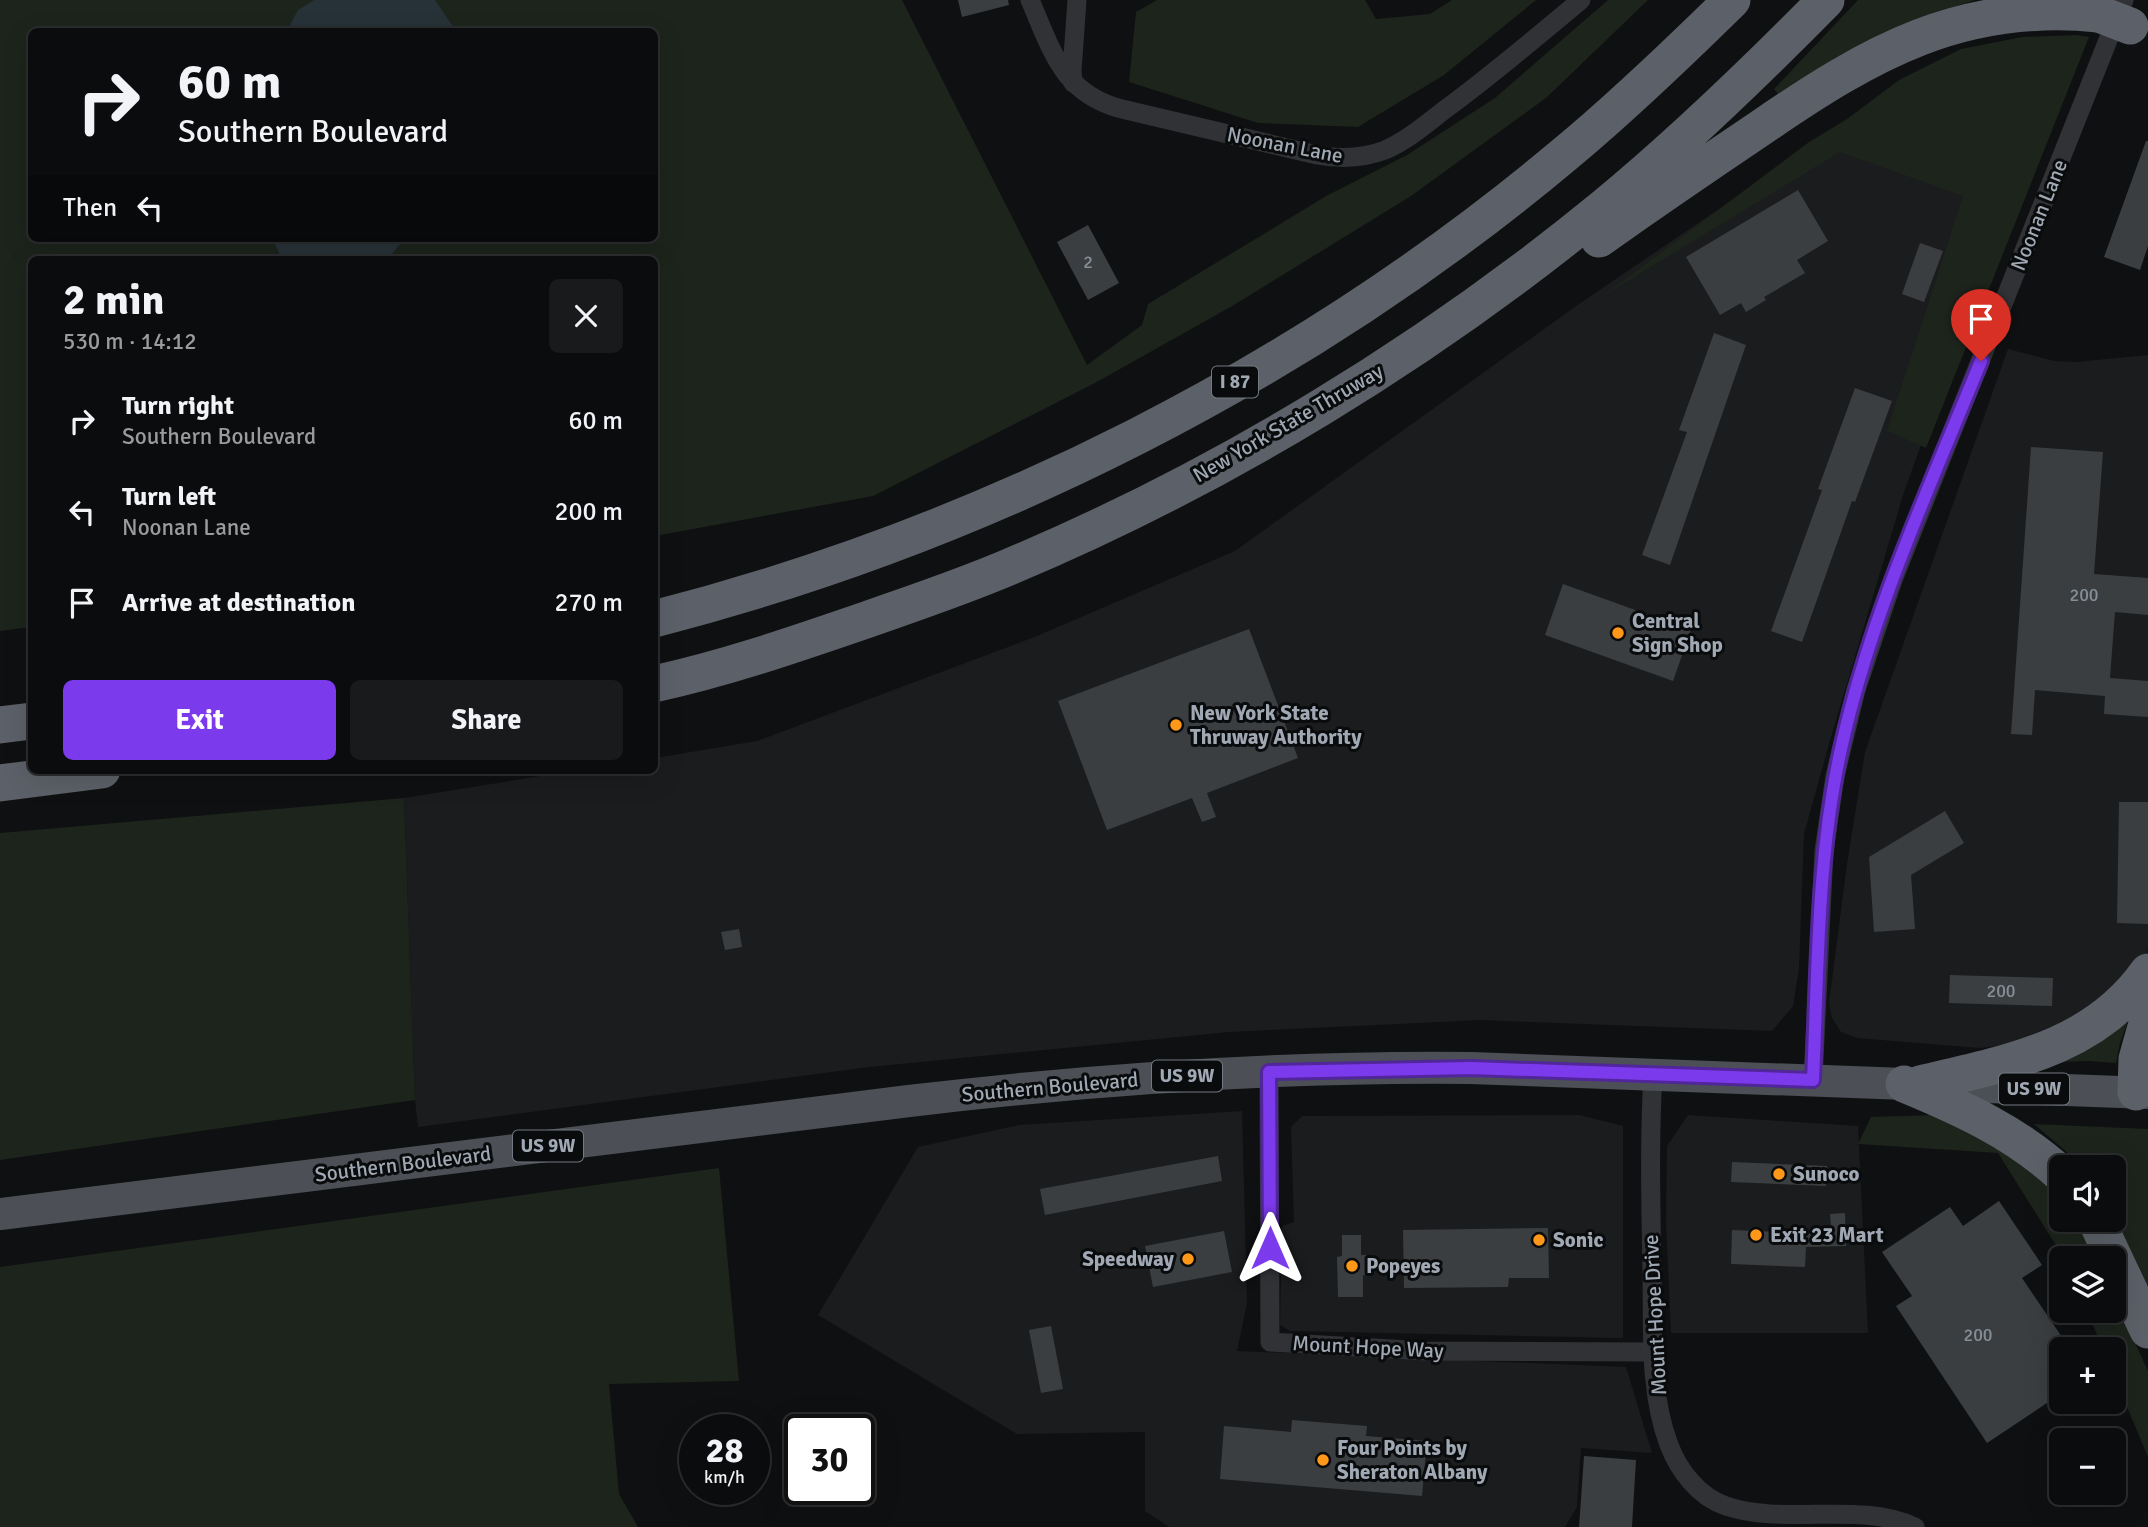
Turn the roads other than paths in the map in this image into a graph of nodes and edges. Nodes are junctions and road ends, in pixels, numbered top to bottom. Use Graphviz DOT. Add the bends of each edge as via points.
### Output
graph roads {
  1 [pos="1030,0"];
  2 [pos="1077,0"];
  3 [pos="1581,0"];
  4 [pos="1732,0"];
  5 [pos="1826,0"];
  6 [pos="2125,19"];
  7 [pos="1074,84"];
  8 [pos="1409,352"];
  9 [pos="658,618"];
  10 [pos="658,683"];
  11 [pos="28,722"];
  12 [pos="0,725"];
  13 [pos="71,774"];
  14 [pos="0,783"];
  15 [pos="2148,972"];
  16 [pos="2148,1020"];
  17 [pos="1269,1072"];
  18 [pos="1653,1074"];
  19 [pos="1813,1080"];
  20 [pos="1911,1084"];
  21 [pos="2142,1093"];
  22 [pos="2049,1164"];
  23 [pos="0,1214"];
  24 [pos="2102,1232"];
  25 [pos="2148,1331"];
  26 [pos="1654,1352"];
  27 [pos="1915,1527"];
  1 -- 7 [label="street, Noonan Lane"];
  2 -- 7 [label="street"];
  3 -- 7 [label="street, Noonan Lane" via="1411,135 1385,150 1358,157 1317,155 1109,106"];
  4 -- 9 [label="highway, I 87" via="1635,93 1524,187 1367,301 1243,377 1112,448 939,525 802,576"];
  5 -- 8 [label="highway, New York State Thruway" via="1716,109 1604,207"];
  6 -- 8 [label="highway" via="2046,7 1996,10 1948,21 1895,41 1835,77 1434,352"];
  6 -- 19 [label="street, Noonan Lane" via="1893,580 1856,690 1837,766 1824,851"];
  8 -- 10 [label="highway, New York State Thruway" via="1235,457 1055,547 919,603 775,651"];
  11 -- 12 [label="highway"];
  13 -- 14 [label="highway"];
  15 -- 20 [label="highway" via="2120,1006 2066,1042 2032,1055"];
  16 -- 21 [label="highway" via="2137,1059"];
  17 -- 18 [label="main road, Southern Boulevard / US 9W" via="1435,1068"];
  17 -- 23 [label="main road, Southern Boulevard / US 9W" via="967,1094"];
  17 -- 26 [label="street, Mount Hope Way" via="1270,1342 1426,1352"];
  18 -- 19 [label="main road, Southern Boulevard / US 9W"];
  18 -- 26 [label="street, Mount Hope Drive" via="1649,1164"];
  19 -- 20 [label="main road, Southern Boulevard / US 9W"];
  20 -- 21 [label="main road, Southern Boulevard / US 9W"];
  20 -- 22 [label="highway" via="1984,1119"];
  24 -- 25 [label="highway"];
  26 -- 27 [label="street, Mount Hope Drive" via="1669,1444 1687,1478 1710,1498 1753,1513 1879,1517"];
}
